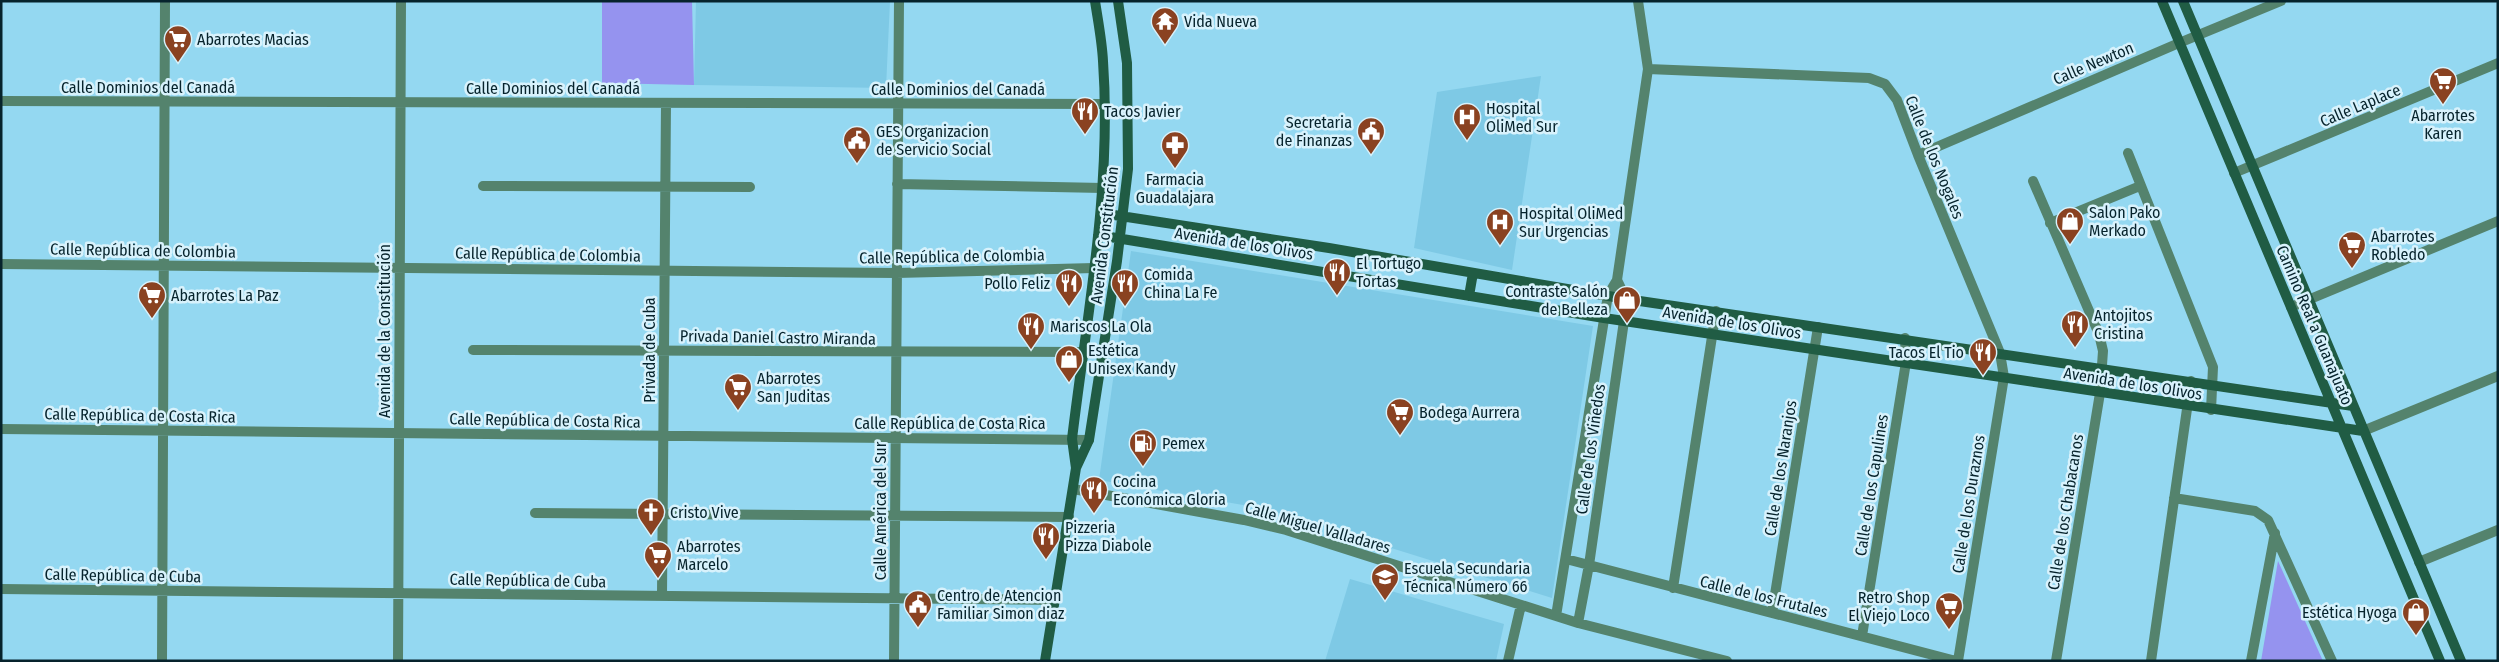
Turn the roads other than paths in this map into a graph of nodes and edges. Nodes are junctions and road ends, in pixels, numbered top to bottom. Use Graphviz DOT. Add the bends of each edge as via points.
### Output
graph roads {
  1 [pos="165,1"];
  2 [pos="401,1"];
  3 [pos="898,1"];
  4 [pos="1095,1"];
  5 [pos="1118,1"];
  6 [pos="1638,1"];
  7 [pos="2162,1"];
  8 [pos="2183,1"];
  9 [pos="2282,1"];
  10 [pos="2198,35"];
  11 [pos="2179,42"];
  12 [pos="2498,64"];
  13 [pos="1648,70"];
  14 [pos="1,101"];
  15 [pos="164,102"];
  16 [pos="400,102"];
  17 [pos="666,103"];
  18 [pos="898,104"];
  19 [pos="1105,104"];
  20 [pos="2128,153"];
  21 [pos="1918,155"];
  22 [pos="2252,166"];
  23 [pos="2234,173"];
  24 [pos="2033,181"];
  25 [pos="897,184"];
  26 [pos="482,186"];
  27 [pos="665,186"];
  28 [pos="2140,186"];
  29 [pos="750,187"];
  30 [pos="1103,188"];
  31 [pos="1101,213"];
  32 [pos="1122,216"];
  33 [pos="2498,222"];
  34 [pos="2050,224"];
  35 [pos="1098,235"];
  36 [pos="1120,239"];
  37 [pos="1,264"];
  38 [pos="164,265"];
  39 [pos="400,268"];
  40 [pos="1094,268"];
  41 [pos="665,270"];
  42 [pos="896,273"];
  43 [pos="1473,273"];
  44 [pos="1618,280"];
  45 [pos="1469,296"];
  46 [pos="1608,296"];
  47 [pos="1626,299"];
  48 [pos="2310,299"];
  49 [pos="2291,307"];
  50 [pos="1716,311"];
  51 [pos="1604,318"];
  52 [pos="1624,321"];
  53 [pos="1818,327"];
  54 [pos="1712,335"];
  55 [pos="1905,338"];
  56 [pos="473,350"];
  57 [pos="664,350"];
  58 [pos="1815,350"];
  59 [pos="1082,352"];
  60 [pos="896,353"];
  61 [pos="2000,353"];
  62 [pos="1906,362"];
  63 [pos="2103,368"];
  64 [pos="2498,376"];
  65 [pos="2004,377"];
  66 [pos="2191,381"];
  67 [pos="2214,384"];
  68 [pos="2100,393"];
  69 [pos="2330,403"];
  70 [pos="2353,406"];
  71 [pos="2188,407"];
  72 [pos="2211,410"];
  73 [pos="1,429"];
  74 [pos="2342,430"];
  75 [pos="163,431"];
  76 [pos="2363,431"];
  77 [pos="399,433"];
  78 [pos="664,436"];
  79 [pos="895,438"];
  80 [pos="1072,439"];
  81 [pos="1089,440"];
  82 [pos="1076,468"];
  83 [pos="1073,489"];
  84 [pos="2174,498"];
  85 [pos="535,513"];
  86 [pos="663,514"];
  87 [pos="895,515"];
  88 [pos="1069,517"];
  89 [pos="2498,530"];
  90 [pos="2275,532"];
  91 [pos="1566,559"];
  92 [pos="2419,562"];
  93 [pos="1588,565"];
  94 [pos="1673,588"];
  95 [pos="1,589"];
  96 [pos="163,590"];
  97 [pos="398,593"];
  98 [pos="662,596"];
  99 [pos="894,599"];
  100 [pos="1055,600"];
  101 [pos="1521,605"];
  102 [pos="1772,613"];
  103 [pos="1556,616"];
  104 [pos="1578,623"];
  105 [pos="1862,636"];
  106 [pos="162,661"];
  107 [pos="398,661"];
  108 [pos="894,661"];
  109 [pos="1045,661"];
  110 [pos="1508,661"];
  111 [pos="1727,661"];
  112 [pos="1957,661"];
  113 [pos="2056,661"];
  114 [pos="2150,661"];
  115 [pos="2251,661"];
  116 [pos="2332,661"];
  117 [pos="2440,661"];
  118 [pos="2461,661"];
  1 -- 15 [label="street"];
  2 -- 16 [label="street, Avenida de la Constitución"];
  3 -- 18 [label="street, Calle América del Sur"];
  4 -- 19 [label="street, Avenida Constitución"];
  5 -- 32 [label="street, Avenida Constitución" via="1126,63 1128,115 1128,169"];
  6 -- 13 [label="street, Calle de los Viñedos"];
  7 -- 11 [label="street, Camino Real a Guanajuato"];
  8 -- 10 [label="street, Camino Real a Guanajuato"];
  9 -- 10 [label="street, Calle Newton"];
  10 -- 11 [label="street, Calle Newton"];
  10 -- 22 [label="street, Camino Real a Guanajuato"];
  11 -- 21 [label="street, Calle Newton"];
  11 -- 23 [label="street, Camino Real a Guanajuato"];
  12 -- 22 [label="street, Calle Laplace"];
  13 -- 21 [label="street, Calle de los Nogales" via="1869,78 1885,84 1897,100"];
  13 -- 44 [label="street, Calle de los Viñedos"];
  14 -- 15 [label="street, Calle Dominios del Canadá"];
  15 -- 16 [label="street, Calle Dominios del Canadá"];
  15 -- 38 [label="street"];
  16 -- 17 [label="street, Calle Dominios del Canadá"];
  16 -- 39 [label="street, Avenida de la Constitución"];
  17 -- 18 [label="street, Calle Dominios del Canadá"];
  17 -- 27 [label="street, Privada de Cuba"];
  18 -- 19 [label="street, Calle Dominios del Canadá"];
  18 -- 25 [label="street, Calle América del Sur"];
  19 -- 30 [label="street, Avenida Constitución"];
  20 -- 28 [label="street"];
  21 -- 61 [label="street, Calle de los Nogales"];
  22 -- 23 [label="street, Calle Laplace"];
  22 -- 48 [label="street, Camino Real a Guanajuato"];
  23 -- 49 [label="street, Camino Real a Guanajuato"];
  24 -- 34 [label="street, Calle de los Chabacanos"];
  25 -- 30 [label="street"];
  25 -- 42 [label="street, Calle América del Sur"];
  26 -- 27 [label="street"];
  27 -- 29 [label="street"];
  27 -- 41 [label="street, Privada de Cuba"];
  28 -- 34 [label="street"];
  28 -- 67 [label="street" via="2213,368"];
  30 -- 31 [label="street, Avenida Constitución"];
  31 -- 32 [label="street, Avenida de los Olivos"];
  31 -- 35 [label="street, Avenida Constitución"];
  32 -- 36 [label="street, Avenida Constitución"];
  32 -- 43 [label="street, Avenida de los Olivos"];
  33 -- 48 [label="street"];
  34 -- 63 [label="street, Calle de los Chabacanos" via="2099,334"];
  35 -- 36 [label="street, Avenida de los Olivos"];
  35 -- 40 [label="street, Avenida Constitución"];
  36 -- 45 [label="street, Avenida de los Olivos"];
  36 -- 81 [label="street, Avenida Constitución"];
  37 -- 38 [label="street, Calle República de Colombia"];
  38 -- 39 [label="street, Calle República de Colombia"];
  38 -- 75 [label="street"];
  39 -- 41 [label="street, Calle República de Colombia"];
  39 -- 77 [label="street, Avenida de la Constitución"];
  40 -- 42 [label="street, Calle República de Colombia"];
  40 -- 59 [label="street, Avenida Constitución"];
  41 -- 42 [label="street, Calle República de Colombia"];
  41 -- 57 [label="street, Privada de Cuba"];
  42 -- 60 [label="street, Calle América del Sur"];
  43 -- 45 [label="street"];
  43 -- 46 [label="street, Avenida de los Olivos"];
  44 -- 46 [label="street, Calle de los Viñedos"];
  44 -- 47 [label="street, Calle de los Viñedos"];
  45 -- 51 [label="street, Avenida de los Olivos"];
  46 -- 47 [label="street, Avenida de los Olivos"];
  46 -- 51 [label="street, Calle de los Viñedos"];
  47 -- 50 [label="street, Avenida de los Olivos"];
  47 -- 52 [label="street, Calle de los Viñedos"];
  48 -- 49 [label="street"];
  48 -- 70 [label="street, Camino Real a Guanajuato"];
  49 -- 69 [label="street, Camino Real a Guanajuato"];
  50 -- 53 [label="street, Avenida de los Olivos"];
  50 -- 54 [label="street"];
  51 -- 52 [label="street, Avenida de los Olivos"];
  51 -- 91 [label="street, Calle de los Viñedos"];
  52 -- 54 [label="street, Avenida de los Olivos"];
  52 -- 93 [label="street, Calle de los Viñedos"];
  53 -- 55 [label="street, Avenida de los Olivos"];
  53 -- 58 [label="street, Calle de los Naranjos"];
  54 -- 58 [label="street, Avenida de los Olivos"];
  54 -- 94 [label="street"];
  55 -- 61 [label="street, Avenida de los Olivos"];
  55 -- 62 [label="street, Calle de los Capulines"];
  56 -- 57 [label="street, Privada Daniel Castro Miranda"];
  57 -- 60 [label="street, Privada Daniel Castro Miranda"];
  57 -- 78 [label="street, Privada de Cuba"];
  58 -- 62 [label="street, Avenida de los Olivos"];
  58 -- 102 [label="street, Calle de los Naranjos"];
  59 -- 60 [label="street, Privada Daniel Castro Miranda"];
  59 -- 80 [label="street, Avenida Constitución"];
  60 -- 79 [label="street, Calle América del Sur"];
  61 -- 63 [label="street, Avenida de los Olivos"];
  61 -- 65 [label="street, Calle de los Duraznos"];
  62 -- 65 [label="street, Avenida de los Olivos"];
  62 -- 105 [label="street, Calle de los Capulines"];
  63 -- 66 [label="street, Avenida de los Olivos"];
  63 -- 68 [label="street, Calle de los Chabacanos"];
  64 -- 76 [label="street"];
  65 -- 68 [label="street, Avenida de los Olivos"];
  65 -- 112 [label="street, Calle de los Duraznos"];
  66 -- 67 [label="street, Avenida de los Olivos"];
  66 -- 71 [label="street"];
  67 -- 69 [label="street, Avenida de los Olivos"];
  67 -- 72 [label="street"];
  68 -- 71 [label="street, Avenida de los Olivos"];
  68 -- 113 [label="street, Calle de los Chabacanos"];
  69 -- 70 [label="street, Avenida de los Olivos"];
  69 -- 74 [label="street, Camino Real a Guanajuato"];
  70 -- 76 [label="street, Camino Real a Guanajuato"];
  71 -- 72 [label="street, Avenida de los Olivos"];
  71 -- 84 [label="street"];
  72 -- 74 [label="street, Avenida de los Olivos"];
  73 -- 75 [label="street, Calle República de Costa Rica"];
  74 -- 76 [label="street, Avenida de los Olivos"];
  74 -- 117 [label="street, Camino Real a Guanajuato"];
  75 -- 77 [label="street, Calle República de Costa Rica"];
  75 -- 96 [label="street"];
  76 -- 92 [label="street, Camino Real a Guanajuato"];
  77 -- 78 [label="street, Calle República de Costa Rica"];
  77 -- 97 [label="street, Avenida de la Constitución"];
  78 -- 79 [label="street, Calle República de Costa Rica"];
  78 -- 86 [label="street, Privada de Cuba"];
  79 -- 80 [label="street, Calle República de Costa Rica"];
  79 -- 87 [label="street, Calle América del Sur"];
  80 -- 81 [label="street, Calle República de Costa Rica"];
  80 -- 82 [label="street, Avenida Constitución"];
  81 -- 82 [label="street, Avenida Constitución"];
  82 -- 83 [label="street, Avenida Constitución"];
  83 -- 88 [label="street, Avenida Constitución"];
  83 -- 101 [label="street, Calle Miguel Valladares" via="1286,530"];
  84 -- 90 [label="street" via="2255,510 2268,520"];
  84 -- 114 [label="street"];
  85 -- 86 [label="street"];
  86 -- 87 [label="street"];
  86 -- 98 [label="street, Privada de Cuba"];
  87 -- 88 [label="street"];
  87 -- 99 [label="street, Calle América del Sur"];
  88 -- 100 [label="street, Avenida Constitución"];
  89 -- 92 [label="street"];
  90 -- 115 [label="street"];
  90 -- 116 [label="street"];
  91 -- 93 [label="street, Calle de los Frutales"];
  91 -- 103 [label="street, Calle de los Viñedos"];
  92 -- 118 [label="street, Camino Real a Guanajuato"];
  93 -- 94 [label="street, Calle de los Frutales"];
  93 -- 104 [label="street, Calle de los Viñedos"];
  94 -- 102 [label="street, Calle de los Frutales"];
  95 -- 96 [label="street, Calle República de Cuba"];
  96 -- 97 [label="street, Calle República de Cuba"];
  96 -- 106 [label="street"];
  97 -- 98 [label="street, Calle República de Cuba"];
  97 -- 107 [label="street, Avenida de la Constitución"];
  98 -- 99 [label="street, Calle República de Cuba"];
  99 -- 100 [label="street, Calle República de Cuba"];
  99 -- 108 [label="street, Calle América del Sur"];
  100 -- 109 [label="street, Avenida Constitución"];
  101 -- 103 [label="street, Calle Miguel Valladares"];
  101 -- 110 [label="street"];
  102 -- 105 [label="street, Calle de los Frutales"];
  103 -- 104 [label="street, Calle Miguel Valladares"];
  104 -- 111 [label="street, Calle Miguel Valladares"];
  105 -- 112 [label="street, Calle de los Frutales"];
}
